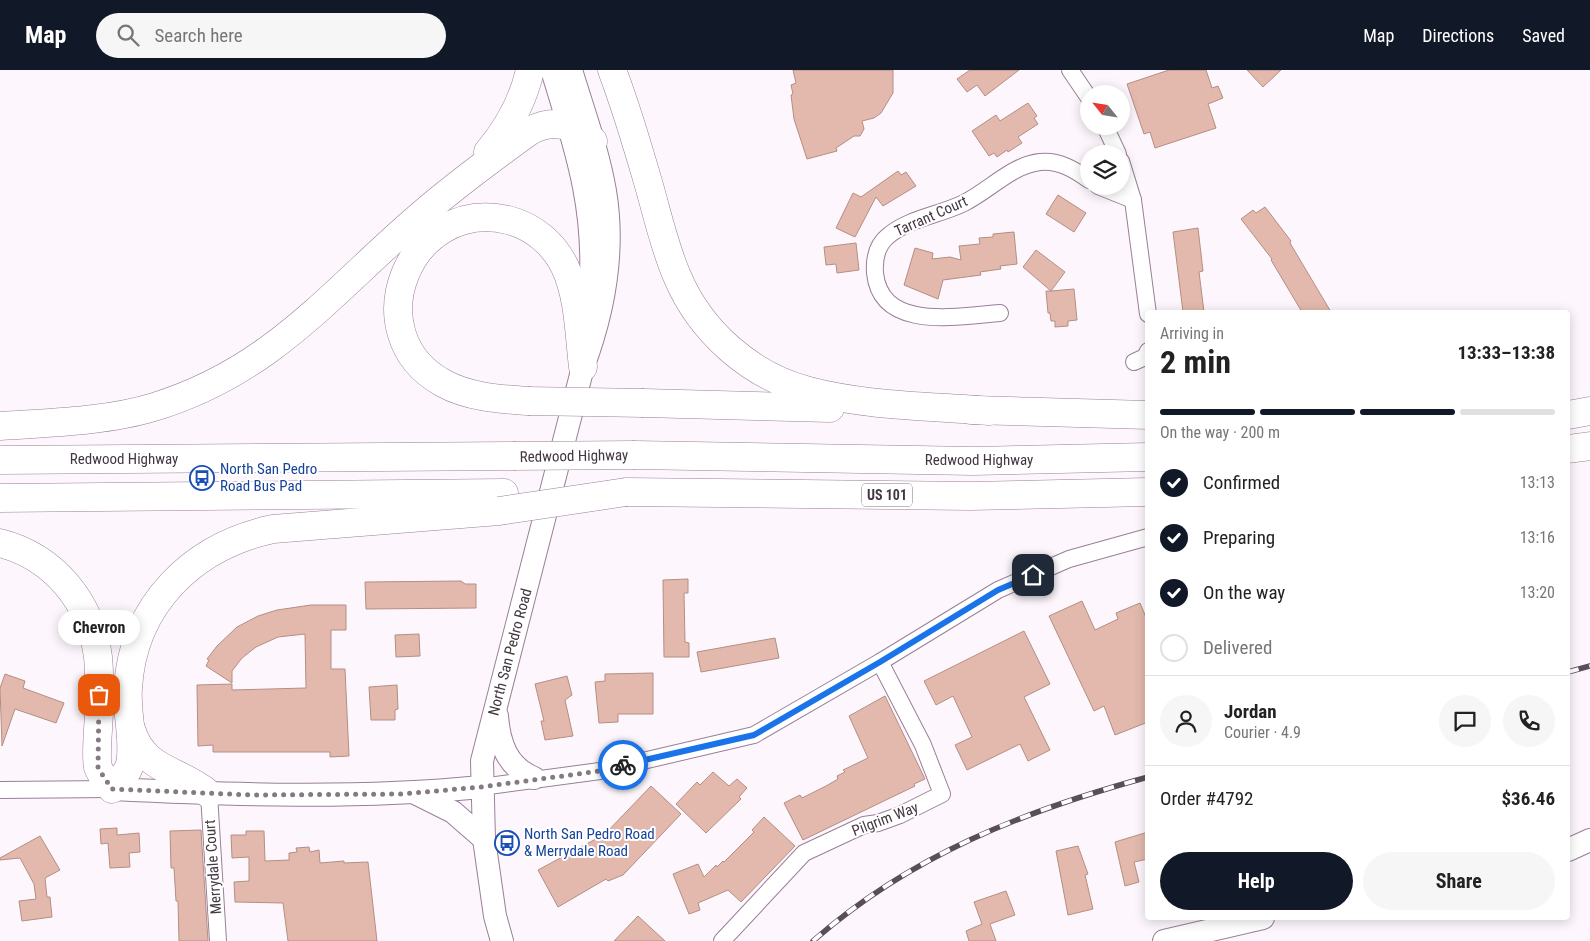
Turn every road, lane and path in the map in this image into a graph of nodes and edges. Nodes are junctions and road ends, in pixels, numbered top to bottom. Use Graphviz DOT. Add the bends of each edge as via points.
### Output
graph roads {
  1 [pos="530,70"];
  2 [pos="552,70"];
  3 [pos="571,70"];
  4 [pos="612,70"];
  5 [pos="1070,70"];
  6 [pos="1080,85"];
  7 [pos="569,126"];
  8 [pos="593,142"];
  9 [pos="1080,174"];
  10 [pos="1130,190"];
  11 [pos="1120,195"];
  12 [pos="1133,200"];
  13 [pos="414,221"];
  14 [pos="1147,310"];
  15 [pos="1000,313"];
  16 [pos="1145,356"];
  17 [pos="1134,362"];
  18 [pos="583,367"];
  19 [pos="989,411"];
  20 [pos="1590,411"];
  21 [pos="1570,414"];
  22 [pos="1145,415"];
  23 [pos="0,426"];
  24 [pos="1590,446"];
  25 [pos="1570,449"];
  26 [pos="1145,458"];
  27 [pos="0,460"];
  28 [pos="1145,492"];
  29 [pos="0,498"];
  30 [pos="501,502"];
  31 [pos="1145,538"];
  32 [pos="0,543"];
  33 [pos="880,662"];
  34 [pos="127,703"];
  35 [pos="496,705"];
  36 [pos="534,778"];
  37 [pos="481,787"];
  38 [pos="112,789"];
  39 [pos="0,790"];
  40 [pos="415,793"];
  41 [pos="209,794"];
  42 [pos="484,840"];
  43 [pos="1590,840"];
  44 [pos="1570,849"];
  45 [pos="1257,920"];
  46 [pos="1218,934"];
  47 [pos="218,941"];
  48 [pos="502,941"];
  49 [pos="722,941"];
  50 [pos="1164,941"];
  1 -- 13 [label="highway" via="517,110 498,139 473,167"];
  2 -- 7 [label="main road, North San Pedro Road"];
  3 -- 8 [label="main road, North San Pedro Road"];
  4 -- 19 [label="highway" via="630,119 676,274 698,314 730,349 768,376 807,391 841,398"];
  5 -- 6 [label="street"];
  7 -- 8 [label="highway"];
  7 -- 13 [label="highway" via="548,124 530,131"];
  7 -- 18 [label="main road, North San Pedro Road" via="583,176 592,230 591,284"];
  8 -- 18 [label="main road, North San Pedro Road" via="605,192 609,249 601,307"];
  9 -- 15 [label="street, Tarrant Court" via="1052,162 1030,163 964,203 895,230 882,243 875,261 876,280 882,296 894,307 928,317"];
  10 -- 12 [label="street"];
  11 -- 12 [label="street"];
  12 -- 14 [label="street"];
  13 -- 23 [label="highway" via="292,334 249,365 219,381 133,412"];
  16 -- 17 [label="street"];
  18 -- 19 [label="highway, bridge" via="571,284 560,258 545,239 518,223 496,218 470,219 439,231 416,253 400,288 399,318 408,348 423,367 449,386 476,395 528,401"];
  18 -- 35 [label="main road, North San Pedro Road"];
  19 -- 22 [label="highway"];
  20 -- 21 [label="highway"];
  24 -- 25 [label="highway"];
  26 -- 27 [label="highway, Redwood Highway, bridge" via="973,461 635,455"];
  28 -- 30 [label="highway, US 101, bridge" via="970,496 626,492"];
  29 -- 30 [label="highway"];
  30 -- 34 [label="highway" via="273,529 240,537 209,552 182,572 150,613 132,657"];
  31 -- 33 [label="street" via="1069,559 998,590"];
  32 -- 38 [label="highway" via="32,555 53,570 84,610 98,658 98,768"];
  33 -- 36 [label="street" via="754,735 600,771"];
  33 -- 49 [label="street, Pilgrim Way" via="923,745 942,794 900,816 864,825 804,853"];
  34 -- 38 [label="highway" via="130,766"];
  34 -- 41 [label="highway" via="133,736 144,754 160,767"];
  35 -- 36 [label="main road" via="498,731 509,760 519,772"];
  35 -- 37 [label="main road, North San Pedro Road" via="482,761"];
  36 -- 37 [label="street"];
  37 -- 40 [label="main road"];
  37 -- 42 [label="main road, North San Pedro Road"];
  38 -- 39 [label="street"];
  38 -- 41 [label="main road"];
  40 -- 41 [label="main road"];
  40 -- 42 [label="main road" via="453,812"];
  41 -- 47 [label="street, Merrydale Court"];
  42 -- 48 [label="main road, North San Pedro Road" via="495,916"];
  43 -- 44 [label="main road"];
  45 -- 46 [label="main road"];
  46 -- 50 [label="main road"];
}
